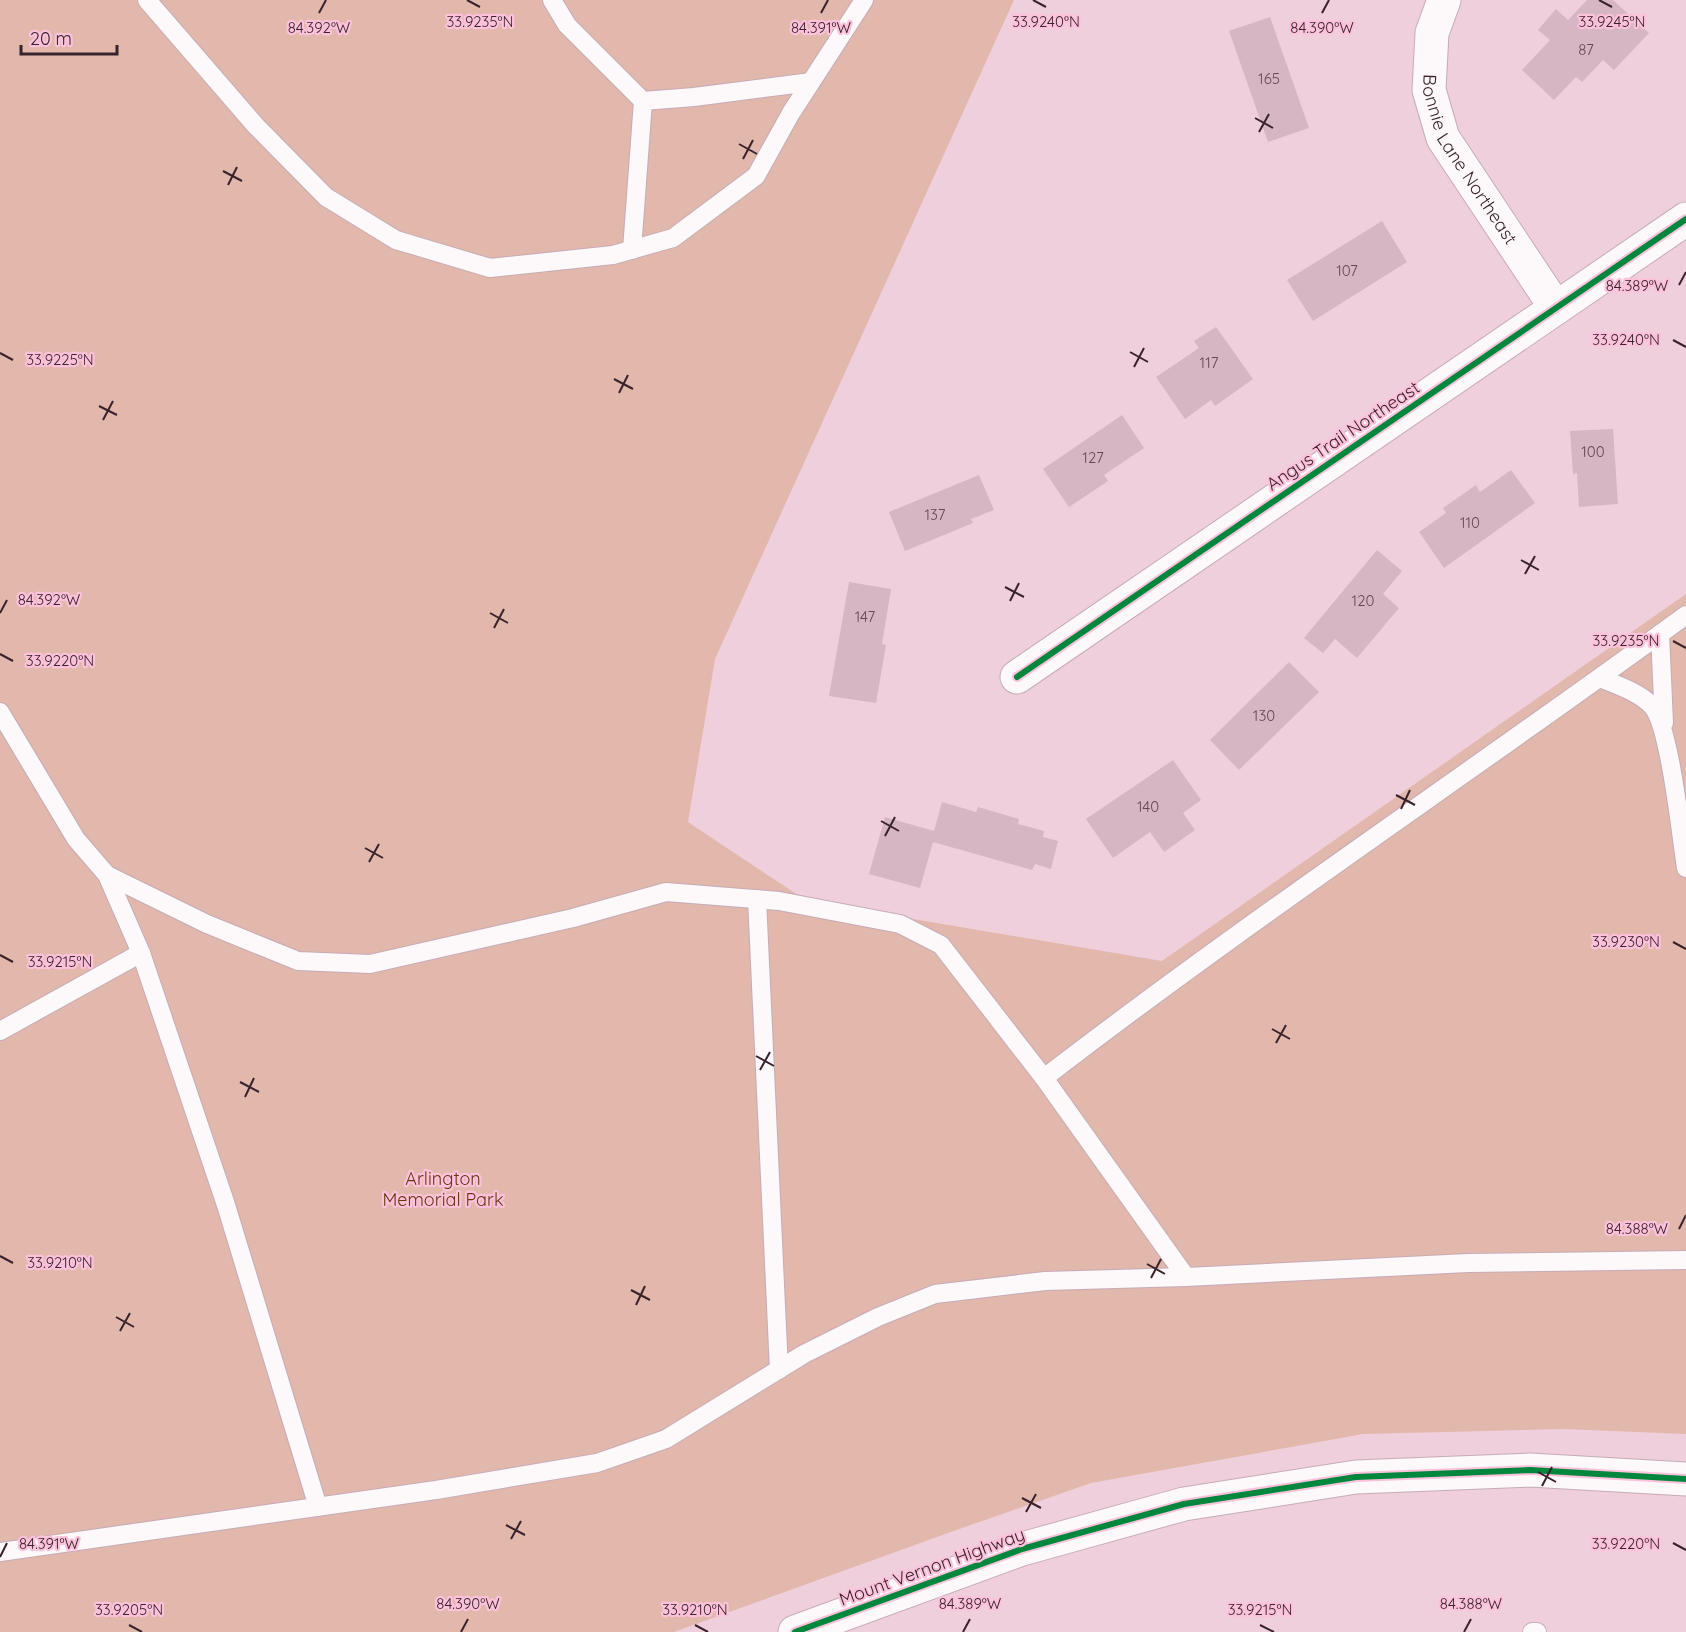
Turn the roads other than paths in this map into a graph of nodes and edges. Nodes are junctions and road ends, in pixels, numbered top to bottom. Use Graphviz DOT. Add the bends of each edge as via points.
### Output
graph roads {
  1 [pos="147,0"];
  2 [pos="552,0"];
  3 [pos="864,0"];
  4 [pos="1444,0"];
  5 [pos="811,82"];
  6 [pos="643,101"];
  7 [pos="1686,219"];
  8 [pos="632,250"];
  9 [pos="1556,308"];
  10 [pos="1686,615"];
  11 [pos="1660,634"];
  12 [pos="1017,677"];
  13 [pos="1600,678"];
  14 [pos="0,712"];
  15 [pos="1664,731"];
  16 [pos="1686,868"];
  17 [pos="107,875"];
  18 [pos="757,899"];
  19 [pos="141,953"];
  20 [pos="0,1031"];
  21 [pos="1044,1078"];
  22 [pos="1686,1260"];
  23 [pos="1186,1277"];
  24 [pos="779,1370"];
  25 [pos="1686,1479"];
  26 [pos="318,1507"];
  27 [pos="0,1552"];
  28 [pos="795,1632"];
  1 -- 8 [label="lane" via="256,126 326,197 396,240 490,268"];
  2 -- 6 [label="lane" via="567,25"];
  3 -- 5 [label="lane"];
  4 -- 9 [label="street, Bonnie Lane Northeast" via="1432,33 1429,90 1443,138"];
  5 -- 6 [label="lane"];
  5 -- 8 [label="lane" via="756,176 673,238"];
  6 -- 8 [label="lane"];
  7 -- 9 [label="street, Angus Trail Northeast"];
  9 -- 12 [label="street, Angus Trail Northeast"];
  10 -- 11 [label="lane"];
  11 -- 13 [label="lane"];
  11 -- 15 [label="lane"];
  13 -- 15 [label="lane" via="1634,693 1653,707"];
  13 -- 21 [label="lane" via="1125,1015"];
  14 -- 17 [label="lane" via="76,839"];
  15 -- 16 [label="lane"];
  17 -- 18 [label="lane" via="207,924 298,961 370,964 573,918 666,892"];
  17 -- 19 [label="lane"];
  18 -- 21 [label="lane" via="900,924 941,945"];
  18 -- 24 [label="lane"];
  19 -- 20 [label="lane"];
  19 -- 26 [label="lane" via="226,1205"];
  21 -- 23 [label="lane"];
  22 -- 23 [label="lane" via="1468,1263"];
  23 -- 24 [label="lane" via="1045,1281 935,1294 878,1317"];
  24 -- 26 [label="lane" via="666,1439 597,1463"];
  25 -- 28 [label="street, Mount Vernon Highway" via="1530,1470 1356,1477 1184,1504 1022,1549"];
  26 -- 27 [label="lane"];
}
